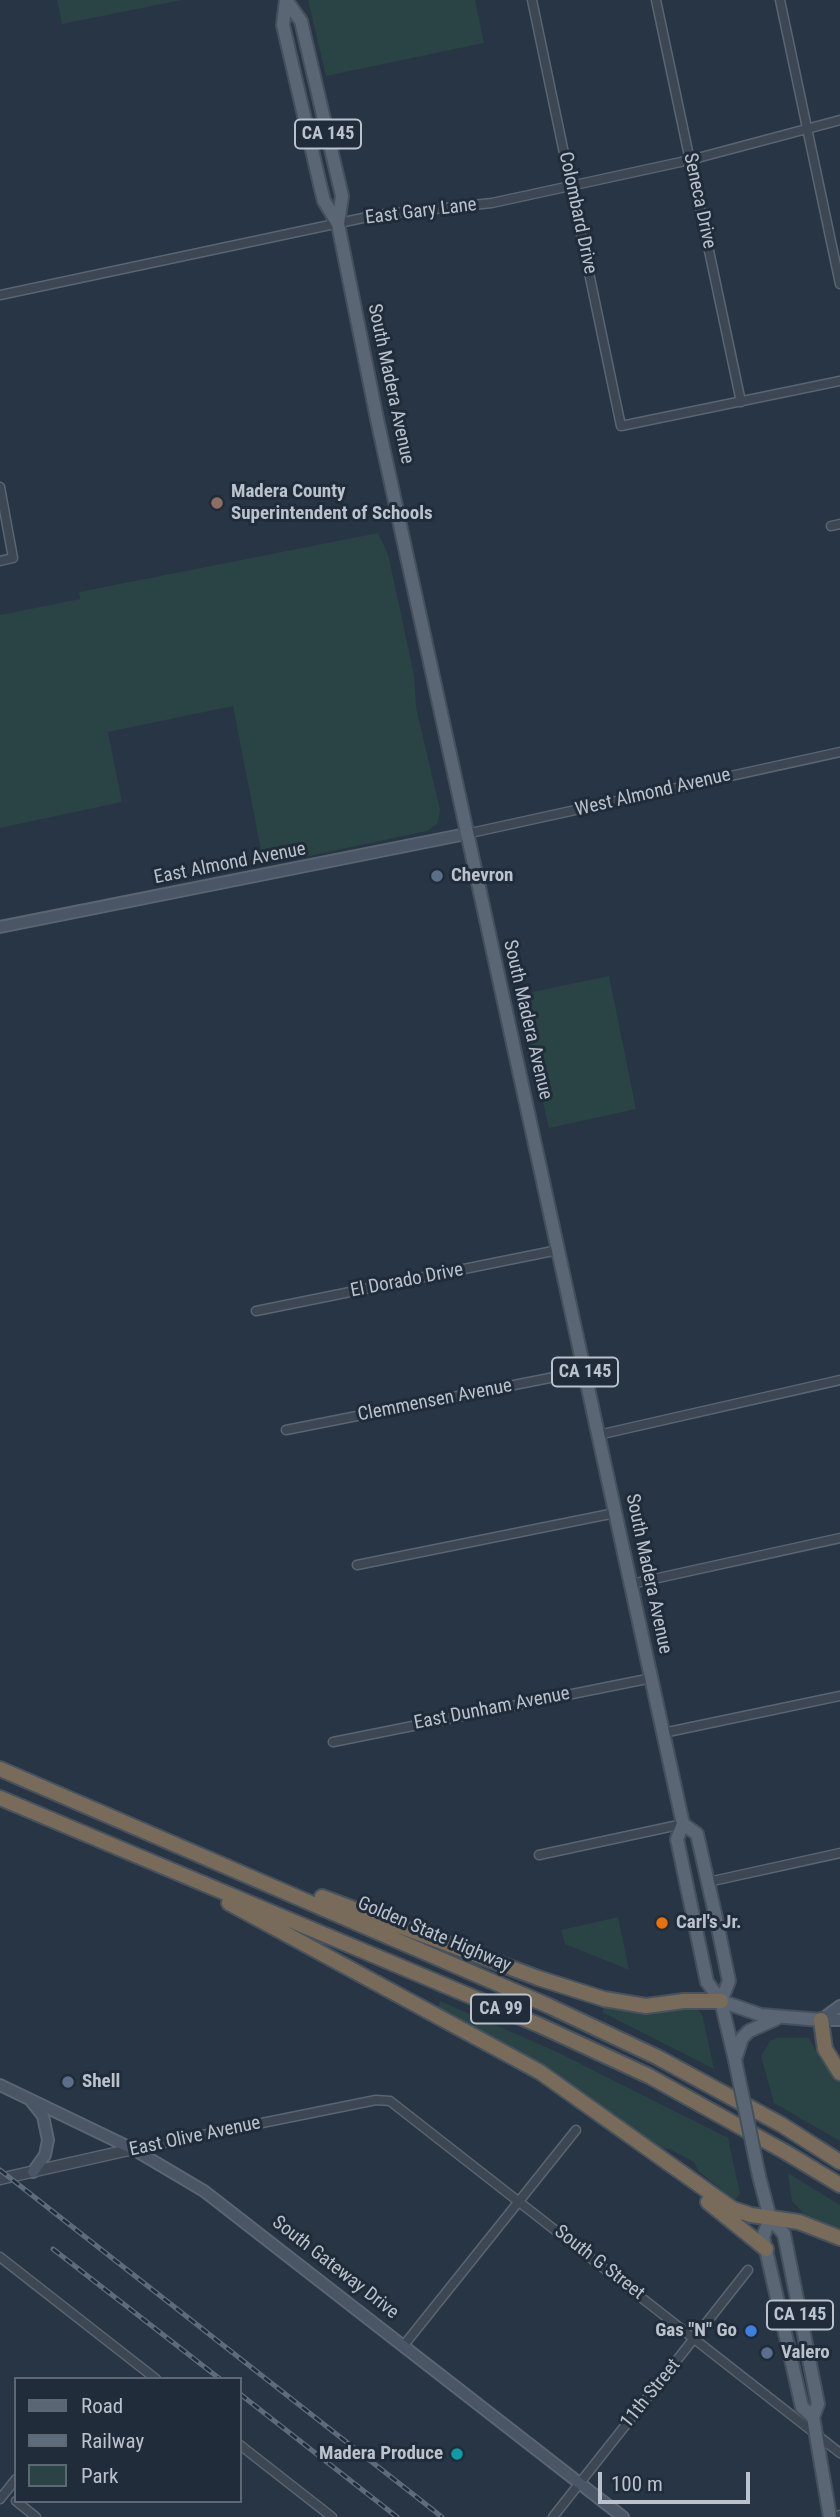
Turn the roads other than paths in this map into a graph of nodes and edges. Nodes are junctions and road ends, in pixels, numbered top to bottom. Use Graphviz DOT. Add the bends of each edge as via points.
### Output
graph roads {
  1 [pos="286,0"];
  2 [pos="532,0"];
  3 [pos="656,0"];
  4 [pos="780,0"];
  5 [pos="840,120"];
  6 [pos="807,127"];
  7 [pos="690,160"];
  8 [pos="571,186"];
  9 [pos="338,224"];
  10 [pos="840,284"];
  11 [pos="0,296"];
  12 [pos="840,381"];
  13 [pos="741,402"];
  14 [pos="0,487"];
  15 [pos="0,561"];
  16 [pos="840,752"];
  17 [pos="466,834"];
  18 [pos="0,927"];
  19 [pos="558,1250"];
  20 [pos="256,1311"];
  21 [pos="585,1371"];
  22 [pos="840,1380"];
  23 [pos="286,1430"];
  24 [pos="598,1435"];
  25 [pos="615,1513"];
  26 [pos="840,1538"];
  27 [pos="357,1565"];
  28 [pos="631,1584"];
  29 [pos="652,1678"];
  30 [pos="840,1696"];
  31 [pos="663,1733"];
  32 [pos="333,1742"];
  33 [pos="0,1769"];
  34 [pos="0,1798"];
  35 [pos="683,1824"];
  36 [pos="160,1837"];
  37 [pos="840,1853"];
  38 [pos="539,1855"];
  39 [pos="148,1860"];
  40 [pos="708,1882"];
  41 [pos="721,2001"];
  42 [pos="840,2006"];
  43 [pos="780,2018"];
  44 [pos="821,2020"];
  45 [pos="840,2020"];
  46 [pos="735,2060"];
  47 [pos="840,2073"];
  48 [pos="0,2085"];
  49 [pos="27,2096"];
  50 [pos="390,2101"];
  51 [pos="576,2130"];
  52 [pos="133,2149"];
  53 [pos="840,2162"];
  54 [pos="33,2172"];
  55 [pos="681,2174"];
  56 [pos="0,2179"];
  57 [pos="840,2185"];
  58 [pos="520,2200"];
  59 [pos="770,2218"];
  60 [pos="840,2238"];
  61 [pos="766,2249"];
  62 [pos="0,2257"];
  63 [pos="748,2270"];
  64 [pos="696,2338"];
  65 [pos="404,2345"];
  66 [pos="153,2377"];
  67 [pos="813,2417"];
  68 [pos="815,2434"];
  69 [pos="242,2447"];
  70 [pos="840,2453"];
  71 [pos="580,2483"];
  72 [pos="18,2503"];
  73 [pos="36,2517"];
  74 [pos="332,2517"];
  75 [pos="553,2517"];
  76 [pos="624,2517"];
  77 [pos="830,2517"];
  1 -- 9 [label="main road, South Madera Avenue / CA 145" via="284,25 324,201"];
  1 -- 9 [label="main road, South Madera Avenue / CA 145" via="301,21 323,113 342,196"];
  2 -- 8 [label="street, Colombard Drive"];
  3 -- 7 [label="street, Seneca Drive"];
  4 -- 6 [label="street"];
  5 -- 6 [label="street, East Gary Lane"];
  6 -- 7 [label="street, East Gary Lane"];
  6 -- 10 [label="street"];
  7 -- 8 [label="street, East Gary Lane"];
  7 -- 13 [label="street, Seneca Drive"];
  8 -- 9 [label="street, East Gary Lane" via="492,203 403,211"];
  8 -- 13 [label="street, Colombard Drive" via="621,426"];
  9 -- 11 [label="street, East Gary Lane"];
  9 -- 17 [label="main road, South Madera Avenue / CA 145"];
  12 -- 13 [label="street"];
  14 -- 15 [label="street" via="13,558"];
  16 -- 17 [label="street, West Almond Avenue"];
  17 -- 18 [label="main road, East Almond Avenue"];
  17 -- 19 [label="main road, South Madera Avenue / CA 145"];
  19 -- 20 [label="street, El Dorado Drive"];
  19 -- 21 [label="main road, South Madera Avenue / CA 145"];
  21 -- 23 [label="street, Clemmensen Avenue"];
  21 -- 24 [label="main road, South Madera Avenue / CA 145"];
  22 -- 24 [label="street"];
  24 -- 25 [label="main road, South Madera Avenue / CA 145"];
  25 -- 27 [label="street"];
  25 -- 28 [label="main road, South Madera Avenue / CA 145"];
  26 -- 28 [label="street"];
  28 -- 29 [label="main road, South Madera Avenue / CA 145"];
  29 -- 31 [label="main road, South Madera Avenue / CA 145"];
  29 -- 32 [label="street, East Dunham Avenue"];
  30 -- 31 [label="street"];
  31 -- 35 [label="main road, South Madera Avenue / CA 145"];
  33 -- 36 [label="highway, Golden State Highway / CA 99"];
  34 -- 39 [label="highway, CA 99"];
  35 -- 38 [label="street"];
  35 -- 40 [label="main road, South Madera Avenue / CA 145" via="697,1835"];
  35 -- 41 [label="main road, South Madera Avenue / CA 145" via="677,1839 707,1982"];
  36 -- 41 [label="highway" via="604,1999 646,2006"];
  36 -- 53 [label="highway, Golden State Highway / CA 99" via="657,2057"];
  37 -- 40 [label="street"];
  39 -- 55 [label="highway" via="479,2036 540,2072"];
  39 -- 57 [label="highway, CA 99" via="600,2053 718,2113"];
  40 -- 41 [label="main road, South Madera Avenue / CA 145" via="729,1981"];
  41 -- 43 [label="main road"];
  41 -- 46 [label="main road, South Madera Avenue / CA 145"];
  42 -- 44 [label="main road"];
  43 -- 44 [label="main road"];
  43 -- 46 [label="main road" via="749,2031"];
  44 -- 45 [label="main road"];
  44 -- 47 [label="highway" via="825,2049"];
  46 -- 59 [label="main road, South Madera Avenue / CA 145, bridge"];
  48 -- 49 [label="main road, South Gateway Drive"];
  49 -- 52 [label="main road, South Gateway Drive"];
  49 -- 54 [label="main road" via="43,2116 48,2140 45,2155"];
  50 -- 52 [label="street, East Olive Avenue" via="376,2100"];
  50 -- 58 [label="street, South G Street"];
  51 -- 58 [label="street"];
  52 -- 54 [label="street, East Olive Avenue"];
  52 -- 65 [label="main road, South Gateway Drive" via="226,2207"];
  54 -- 56 [label="street, East Olive Avenue"];
  55 -- 59 [label="highway" via="733,2209"];
  55 -- 61 [label="highway" via="685,2184"];
  58 -- 64 [label="street, South G Street"];
  58 -- 65 [label="street"];
  59 -- 60 [label="highway" via="799,2222"];
  59 -- 61 [label="main road, South Madera Avenue / CA 145" via="763,2237"];
  59 -- 67 [label="main road, South Madera Avenue / CA 145" via="784,2234 818,2404"];
  61 -- 67 [label="main road, South Madera Avenue / CA 145" via="802,2407"];
  62 -- 66 [label="street"];
  63 -- 64 [label="street, 11th Street"];
  64 -- 68 [label="street, South G Street"];
  64 -- 71 [label="street, 11th Street"];
  65 -- 71 [label="main road, South Gateway Drive"];
  67 -- 68 [label="main road, South Madera Avenue / CA 145"];
  68 -- 70 [label="street, South G Street"];
  68 -- 77 [label="main road, South Madera Avenue / CA 145"];
  69 -- 74 [label="street"];
  71 -- 75 [label="street, 11th Street"];
  71 -- 76 [label="main road, South Gateway Drive"];
  72 -- 73 [label="street"];
}
